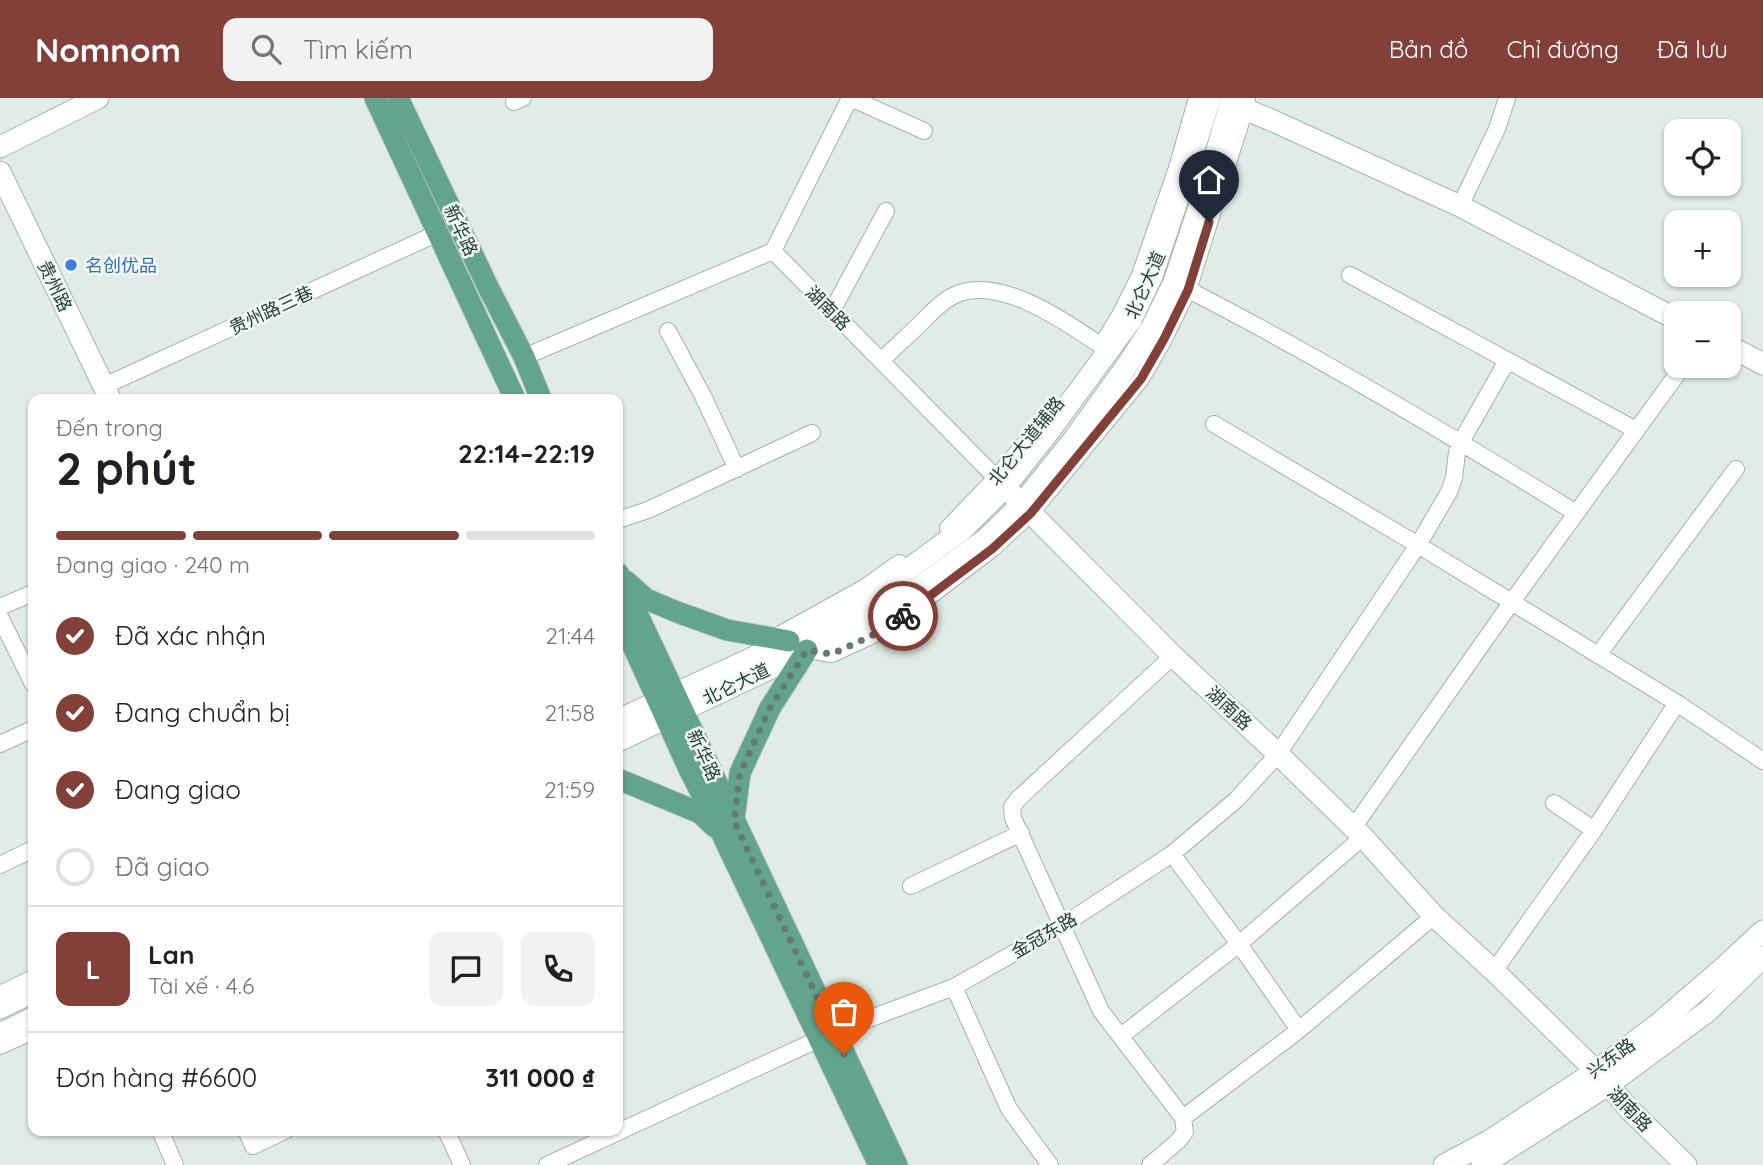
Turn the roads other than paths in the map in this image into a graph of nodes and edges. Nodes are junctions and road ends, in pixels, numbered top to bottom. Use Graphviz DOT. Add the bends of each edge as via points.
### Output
graph roads {
  1 [pos="98,98"];
  2 [pos="375,98"];
  3 [pos="398,98"];
  4 [pos="851,98"];
  5 [pos="1196,98"];
  6 [pos="1209,98"];
  7 [pos="1507,98"];
  8 [pos="1239,102"];
  9 [pos="924,131"];
  10 [pos="0,147"];
  11 [pos="0,172"];
  12 [pos="1460,206"];
  13 [pos="886,211"];
  14 [pos="438,233"];
  15 [pos="773,251"];
  16 [pos="1350,275"];
  17 [pos="1181,286"];
  18 [pos="832,311"];
  19 [pos="1664,312"];
  20 [pos="668,331"];
  21 [pos="1105,349"];
  22 [pos="1741,352"];
  23 [pos="524,357"];
  24 [pos="1507,360"];
  25 [pos="881,361"];
  26 [pos="1763,364"];
  27 [pos="1675,378"];
  28 [pos="107,393"];
  29 [pos="513,394"];
  30 [pos="539,394"];
  31 [pos="1214,424"];
  32 [pos="1636,430"];
  33 [pos="812,433"];
  34 [pos="1461,442"];
  35 [pos="737,469"];
  36 [pos="1736,469"];
  37 [pos="1000,483"];
  38 [pos="1026,508"];
  39 [pos="1576,513"];
  40 [pos="623,518"];
  41 [pos="1418,545"];
  42 [pos="623,578"];
  43 [pos="623,586"];
  44 [pos="28,595"];
  45 [pos="1511,603"];
  46 [pos="0,607"];
  47 [pos="0,617"];
  48 [pos="623,622"];
  49 [pos="789,643"];
  50 [pos="1173,656"];
  51 [pos="1598,656"];
  52 [pos="28,674"];
  53 [pos="1677,703"];
  54 [pos="670,706"];
  55 [pos="28,731"];
  56 [pos="623,734"];
  57 [pos="0,744"];
  58 [pos="1278,754"];
  59 [pos="1763,761"];
  60 [pos="623,781"];
  61 [pos="1554,803"];
  62 [pos="727,827"];
  63 [pos="1594,830"];
  64 [pos="1358,832"];
  65 [pos="1021,833"];
  66 [pos="28,851"];
  67 [pos="1172,854"];
  68 [pos="0,865"];
  69 [pos="911,886"];
  70 [pos="1434,916"];
  71 [pos="1063,925"];
  72 [pos="1763,931"];
  73 [pos="1239,944"];
  74 [pos="1763,957"];
  75 [pos="1494,971"];
  76 [pos="28,980"];
  77 [pos="954,987"];
  78 [pos="0,994"];
  79 [pos="28,994"];
  80 [pos="0,1008"];
  81 [pos="28,1020"];
  82 [pos="1299,1030"];
  83 [pos="28,1033"];
  84 [pos="0,1034"];
  85 [pos="826,1035"];
  86 [pos="1121,1036"];
  87 [pos="0,1046"];
  88 [pos="1602,1078"];
  89 [pos="1183,1118"];
  90 [pos="623,1130"];
  91 [pos="163,1136"];
  92 [pos="249,1136"];
  93 [pos="274,1136"];
  94 [pos="449,1136"];
  95 [pos="609,1136"];
  96 [pos="175,1165"];
  97 [pos="462,1165"];
  98 [pos="547,1165"];
  99 [pos="879,1165"];
  100 [pos="897,1165"];
  101 [pos="1050,1165"];
  102 [pos="1150,1165"];
  103 [pos="1444,1165"];
  104 [pos="1482,1165"];
  105 [pos="1686,1165"];
  1 -- 10 [label="main road"];
  2 -- 14 [label="main road, 新华路"];
  3 -- 23 [label="main road, 新华路"];
  4 -- 9 [label="street"];
  4 -- 15 [label="street"];
  5 -- 21 [label="street" via="1140,275"];
  6 -- 8 [label="street"];
  6 -- 21 [label="main road, 北仑大道" via="1152,276 1131,320"];
  7 -- 12 [label="street" via="1497,130"];
  8 -- 12 [label="main road"];
  8 -- 17 [label="main road, 北仑大道"];
  11 -- 28 [label="main road, 贵州路"];
  12 -- 19 [label="main road"];
  13 -- 18 [label="street"];
  14 -- 28 [label="street, 贵州路三巷"];
  14 -- 29 [label="main road, 新华路"];
  15 -- 18 [label="street, 湖南路"];
  15 -- 23 [label="street"];
  16 -- 24 [label="street"];
  17 -- 34 [label="street"];
  17 -- 38 [label="main road, 北仑大道"];
  18 -- 25 [label="street, 湖南路"];
  20 -- 35 [label="street"];
  21 -- 25 [label="street" via="1016,297 986,289 953,296"];
  21 -- 37 [label="main road, 北仑大道" via="1047,434"];
  22 -- 26 [label="main road"];
  23 -- 30 [label="main road, 新华路"];
  24 -- 32 [label="street"];
  24 -- 34 [label="street, 金冠东路"];
  25 -- 37 [label="street, 湖南路"];
  27 -- 32 [label="street"];
  31 -- 41 [label="street"];
  32 -- 39 [label="street"];
  33 -- 35 [label="street"];
  34 -- 39 [label="street"];
  34 -- 41 [label="street, 金冠东路" via="1449,492"];
  35 -- 40 [label="street"];
  36 -- 51 [label="street"];
  37 -- 38 [label="main road, 湖南路"];
  37 -- 49 [label="main road, 北仑大道" via="962,530 873,594"];
  38 -- 49 [label="main road, 北仑大道" via="880,616"];
  38 -- 50 [label="main road, 湖南路"];
  39 -- 45 [label="street"];
  41 -- 45 [label="street"];
  41 -- 58 [label="street, 金冠东路"];
  42 -- 49 [label="main road" via="646,599 677,612 727,630"];
  43 -- 54 [label="main road, 新华路"];
  44 -- 46 [label="street"];
  45 -- 51 [label="street"];
  45 -- 64 [label="street"];
  47 -- 52 [label="street"];
  48 -- 54 [label="main road, 新华路"];
  49 -- 54 [label="main road, 北仑大道"];
  49 -- 54 [label="main road, 北仑大道" via="720,673"];
  49 -- 62 [label="main road" via="770,708 740,773"];
  50 -- 58 [label="main road, 湖南路"];
  50 -- 65 [label="street" via="1019,798 1012,807"];
  51 -- 53 [label="street"];
  53 -- 59 [label="street"];
  53 -- 63 [label="street"];
  54 -- 56 [label="main road, 北仑大道"];
  54 -- 62 [label="main road, 新华路" via="689,769"];
  55 -- 57 [label="street"];
  58 -- 64 [label="main road, 湖南路"];
  58 -- 67 [label="street, 金冠东路" via="1236,800"];
  60 -- 62 [label="main road"];
  61 -- 63 [label="street"];
  62 -- 85 [label="main road, 新华路"];
  63 -- 75 [label="street"];
  64 -- 70 [label="main road, 湖南路"];
  64 -- 73 [label="street"];
  65 -- 69 [label="street"];
  65 -- 71 [label="street"];
  66 -- 68 [label="street"];
  67 -- 71 [label="street, 金冠东路"];
  67 -- 73 [label="street"];
  70 -- 75 [label="main road, 湖南路"];
  70 -- 82 [label="street"];
  71 -- 77 [label="street, 金冠东路"];
  71 -- 86 [label="street" via="1101,1010"];
  72 -- 88 [label="main road, 兴东路"];
  73 -- 82 [label="street"];
  73 -- 86 [label="street"];
  74 -- 88 [label="main road, 兴东路" via="1708,1011"];
  75 -- 88 [label="main road, 湖南路"];
  76 -- 78 [label="street"];
  77 -- 85 [label="street, 金冠东路"];
  77 -- 101 [label="street" via="1009,1110"];
  79 -- 80 [label="main road"];
  81 -- 84 [label="main road"];
  82 -- 89 [label="street"];
  83 -- 87 [label="street"];
  85 -- 90 [label="street, 金冠东路"];
  85 -- 99 [label="main road, 新华路"];
  85 -- 100 [label="main road, 新华路"];
  86 -- 89 [label="street"];
  88 -- 103 [label="main road, 兴东路"];
  88 -- 104 [label="main road, 兴东路"];
  88 -- 105 [label="main road, 湖南路"];
  89 -- 102 [label="street" via="1185,1132"];
  91 -- 96 [label="street"];
  92 -- 93 [label="street" via="253,1146"];
  94 -- 97 [label="street"];
  95 -- 98 [label="street, 金冠东路"];
}
